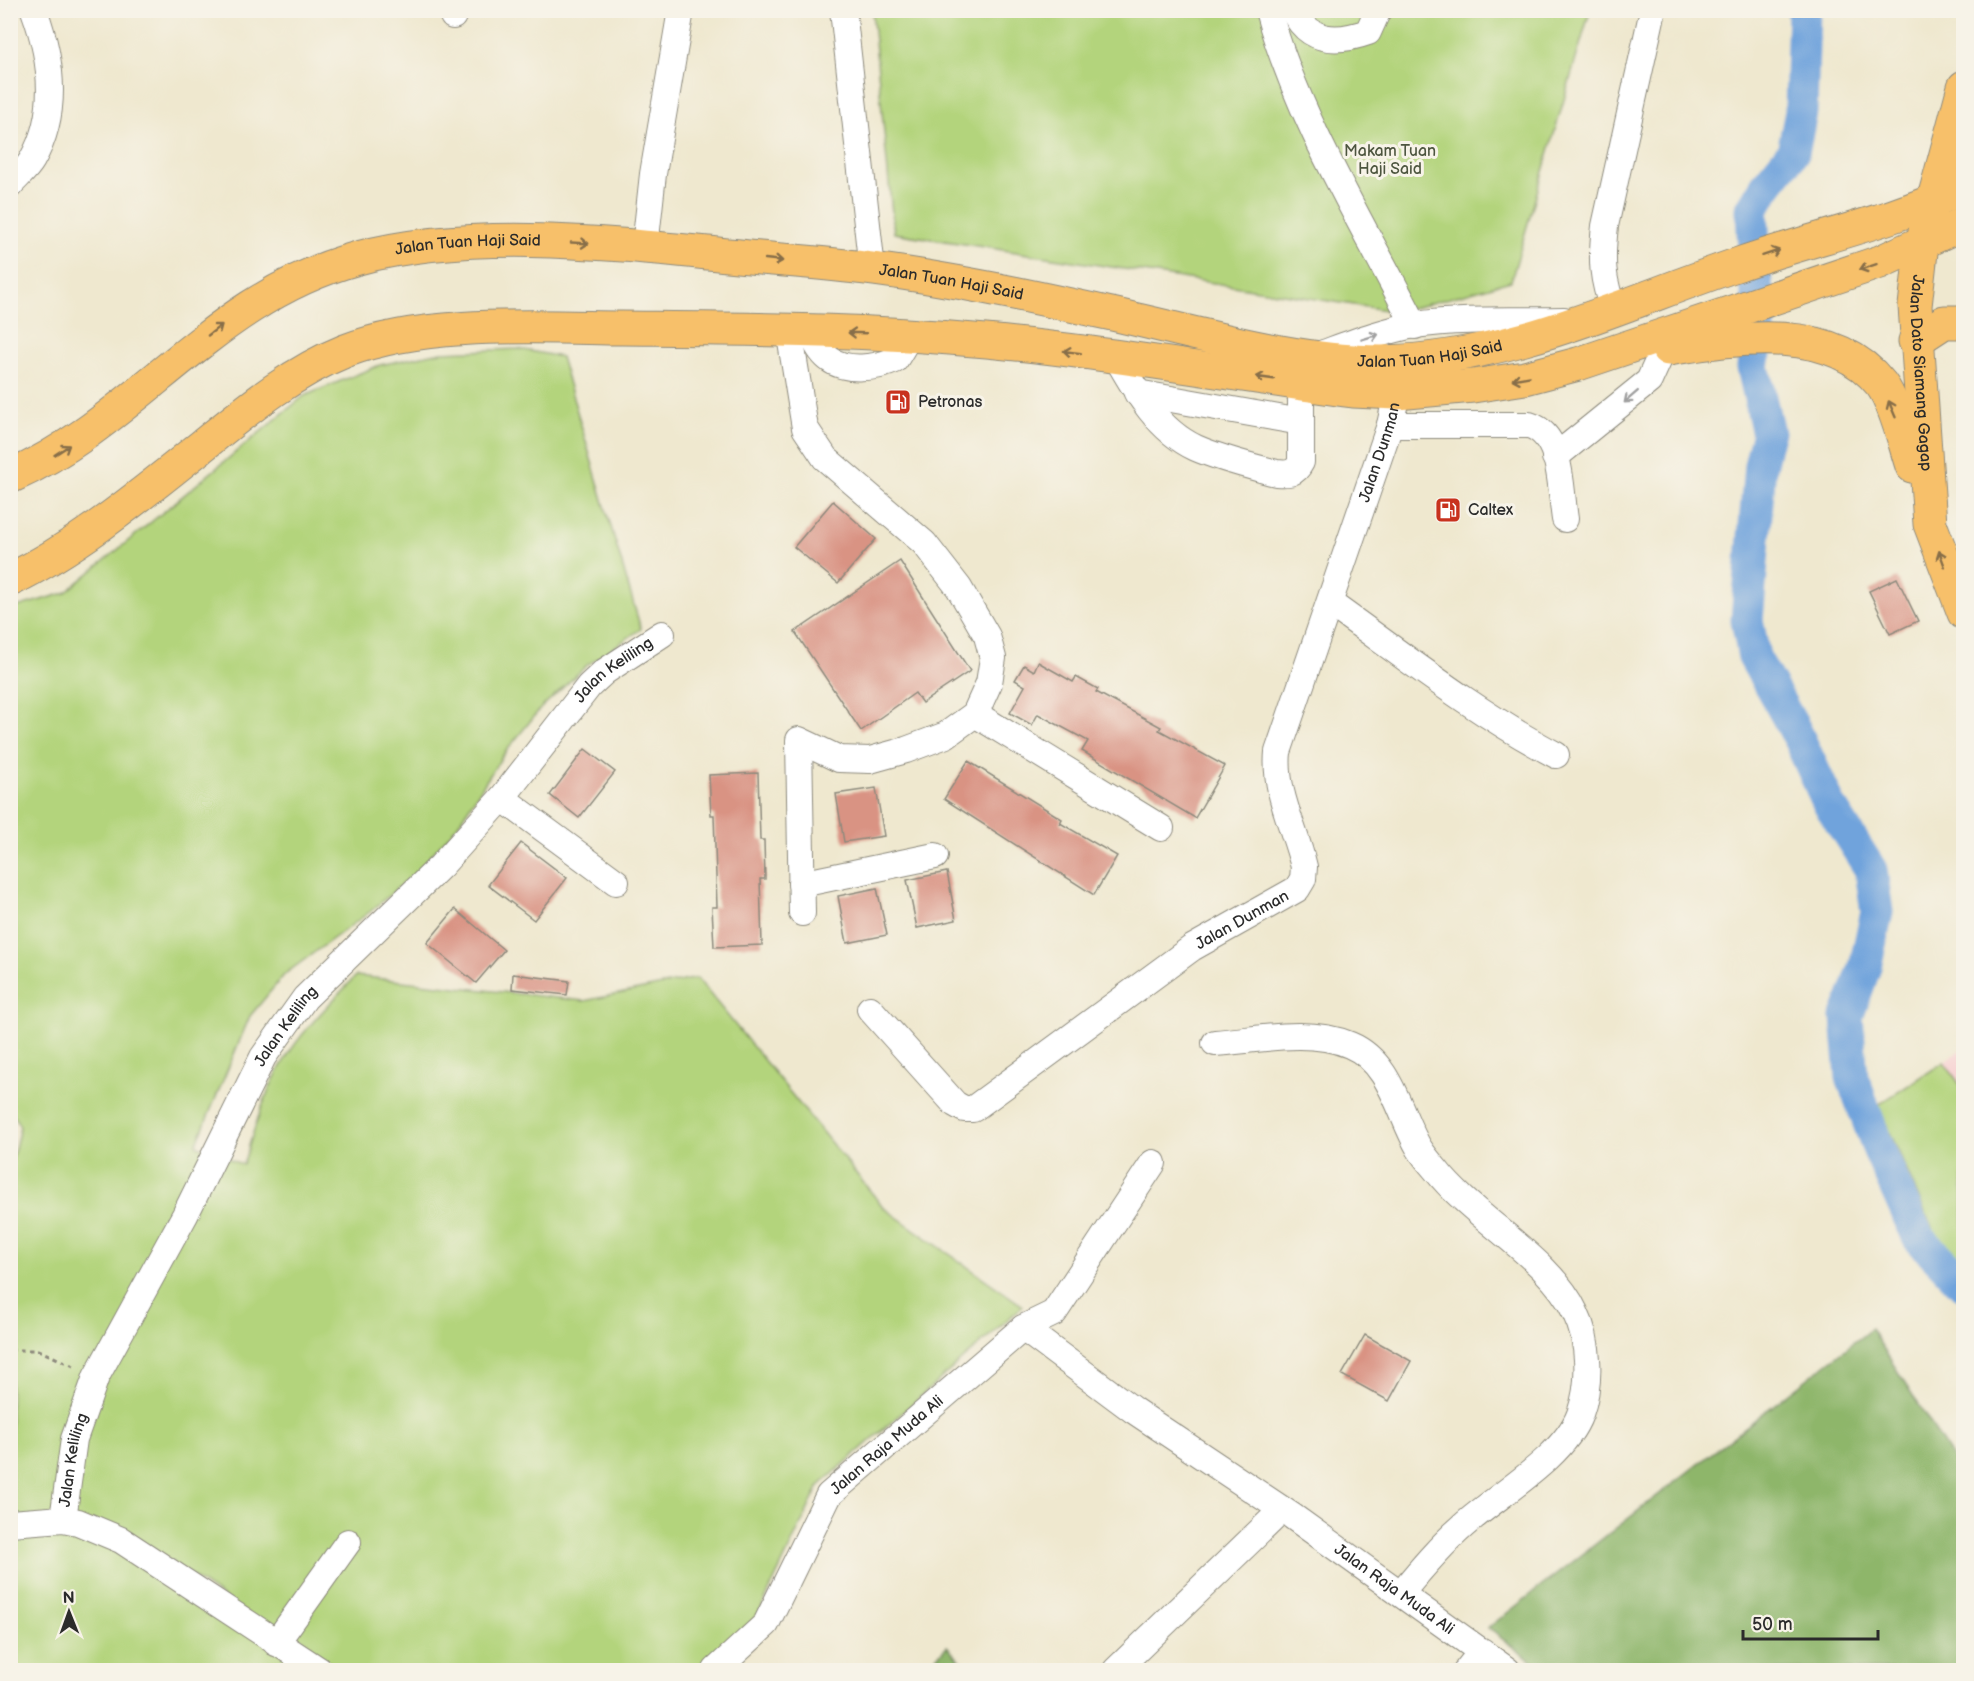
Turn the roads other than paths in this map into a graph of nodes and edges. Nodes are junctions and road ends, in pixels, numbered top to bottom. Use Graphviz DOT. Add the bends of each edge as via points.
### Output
graph roads {
  1 [pos="34,10"];
  2 [pos="681,10"];
  3 [pos="843,10"];
  4 [pos="1268,10"];
  5 [pos="1378,10"];
  6 [pos="1653,10"];
  7 [pos="1297,18"];
  8 [pos="1276,40"];
  9 [pos="1964,87"];
  10 [pos="1950,132"];
  11 [pos="10,185"];
  12 [pos="1964,187"];
  13 [pos="1931,203"];
  14 [pos="1865,223"];
  15 [pos="1964,223"];
  16 [pos="1922,243"];
  17 [pos="645,247"];
  18 [pos="872,269"];
  19 [pos="1601,315"];
  20 [pos="1964,322"];
  21 [pos="1739,325"];
  22 [pos="1414,326"];
  23 [pos="799,330"];
  24 [pos="1915,341"];
  25 [pos="1663,350"];
  26 [pos="1117,358"];
  27 [pos="1578,364"];
  28 [pos="1308,370"];
  29 [pos="1137,393"];
  30 [pos="1397,393"];
  31 [pos="1301,422"];
  32 [pos="1390,425"];
  33 [pos="1555,457"];
  34 [pos="10,477"];
  35 [pos="1565,519"];
  36 [pos="1930,524"];
  37 [pos="10,580"];
  38 [pos="1331,604"];
  39 [pos="1964,613"];
  40 [pos="662,634"];
  41 [pos="975,714"];
  42 [pos="1556,755"];
  43 [pos="502,798"];
  44 [pos="1161,828"];
  45 [pos="935,856"];
  46 [pos="616,882"];
  47 [pos="801,884"];
  48 [pos="802,913"];
  49 [pos="870,1009"];
  50 [pos="1215,1043"];
  51 [pos="1153,1163"];
  52 [pos="1023,1328"];
  53 [pos="1282,1510"];
  54 [pos="63,1519"];
  55 [pos="10,1523"];
  56 [pos="348,1542"];
  57 [pos="1401,1593"];
  58 [pos="276,1643"];
  59 [pos="1474,1661"];
  60 [pos="319,1671"];
  61 [pos="716,1671"];
  62 [pos="1116,1671"];
  63 [pos="1507,1671"];
  1 -- 11 [label="street" via="50,70 50,105 44,134 31,162"];
  2 -- 17 [label="street" via="653,174"];
  3 -- 18 [label="street"];
  4 -- 8 [label="street"];
  5 -- 7 [label="street" via="1368,32 1345,40 1318,36"];
  6 -- 19 [label="street" via="1605,226"];
  7 -- 8 [label="street"];
  8 -- 22 [label="street" via="1303,108"];
  9 -- 10 [label="main road"];
  10 -- 13 [label="main road, Jalan Dato Siamang Gagap"];
  10 -- 14 [label="main road" via="1928,169"];
  12 -- 13 [label="main road, Jalan Tuan Haji Said"];
  13 -- 14 [label="main road, Jalan Tuan Haji Said"];
  13 -- 16 [label="main road, Jalan Dato Siamang Gagap"];
  19 -- 14 [label="main road, Jalan Tuan Haji Said, one-way"];
  15 -- 16 [label="main road, Jalan Tuan Haji Said"];
  16 -- 21 [label="main road, Jalan Tuan Haji Said, one-way" via="1799,291"];
  16 -- 24 [label="main road, Jalan Dato Siamang Gagap" via="1916,274"];
  17 -- 18 [label="main road, Jalan Tuan Haji Said, one-way"];
  34 -- 17 [label="main road, Jalan Tuan Haji Said, one-way" via="61,452 233,316 307,274 361,257 455,244 510,240"];
  18 -- 28 [label="main road, Jalan Tuan Haji Said" via="1102,312"];
  19 -- 22 [label="street"];
  19 -- 28 [label="main road, Jalan Tuan Haji Said" via="1491,350"];
  20 -- 24 [label="main road" via="1944,322"];
  21 -- 25 [label="main road"];
  21 -- 27 [label="main road, Jalan Tuan Haji Said"];
  36 -- 21 [label="main road, one-way" via="1882,385 1858,363 1832,348"];
  28 -- 22 [label="street, one-way" via="1371,336"];
  26 -- 23 [label="main road, Jalan Tuan Haji Said, one-way" via="953,338"];
  23 -- 37 [label="main road, Jalan Tuan Haji Said" via="528,327 458,330 407,336 347,350 306,370 250,407 70,549"];
  23 -- 41 [label="street" via="805,428 825,458 924,543 959,588 987,636 993,658"];
  24 -- 36 [label="main road, Jalan Dato Siamang Gagap"];
  25 -- 27 [label="main road"];
  25 -- 33 [label="street, one-way" via="1650,381"];
  28 -- 26 [label="main road, Jalan Tuan Haji Said, one-way"];
  26 -- 29 [label="street"];
  27 -- 30 [label="main road, Jalan Tuan Haji Said, one-way" via="1525,378"];
  28 -- 30 [label="main road, Jalan Tuan Haji Said"];
  28 -- 31 [label="street"];
  29 -- 31 [label="street"];
  29 -- 31 [label="street" via="1169,429 1194,447 1276,473 1298,470"];
  30 -- 32 [label="street, Jalan Dunman"];
  32 -- 33 [label="street" via="1530,425 1541,428"];
  32 -- 38 [label="street, Jalan Dunman"];
  33 -- 35 [label="street"];
  39 -- 36 [label="main road, Jalan Dato Siamang Gagap, one-way"];
  38 -- 42 [label="street" via="1464,699"];
  38 -- 49 [label="street, Jalan Dunman" via="1278,752 1276,772 1280,790 1304,867 1297,889 1192,948 973,1109 955,1104"];
  40 -- 43 [label="street, Jalan Keliling" via="589,686"];
  41 -- 44 [label="street"];
  41 -- 47 [label="street" via="946,735 870,760 838,759 799,740"];
  43 -- 46 [label="street"];
  43 -- 54 [label="street, Jalan Keliling" via="441,866 305,998 263,1056 185,1215 96,1377 74,1439"];
  45 -- 47 [label="street"];
  47 -- 48 [label="street"];
  50 -- 57 [label="street" via="1323,1037 1359,1051 1372,1061 1392,1088 1420,1149 1439,1174 1555,1282 1575,1312 1586,1348 1587,1382 1580,1415 1564,1440 1462,1527"];
  51 -- 52 [label="street, Jalan Raja Muda Ali" via="1054,1313"];
  52 -- 53 [label="street, Jalan Raja Muda Ali" via="1133,1410"];
  52 -- 61 [label="street, Jalan Raja Muda Ali" via="830,1495 766,1624"];
  53 -- 57 [label="street, Jalan Raja Muda Ali"];
  53 -- 62 [label="street"];
  54 -- 55 [label="street, Jalan Keliling"];
  54 -- 58 [label="street, Jalan Keliling" via="121,1540"];
  56 -- 58 [label="street"];
  57 -- 59 [label="street, Jalan Raja Muda Ali"];
  58 -- 60 [label="street, Jalan Keliling"];
  59 -- 63 [label="street, Jalan Raja Muda Ali"];
}
